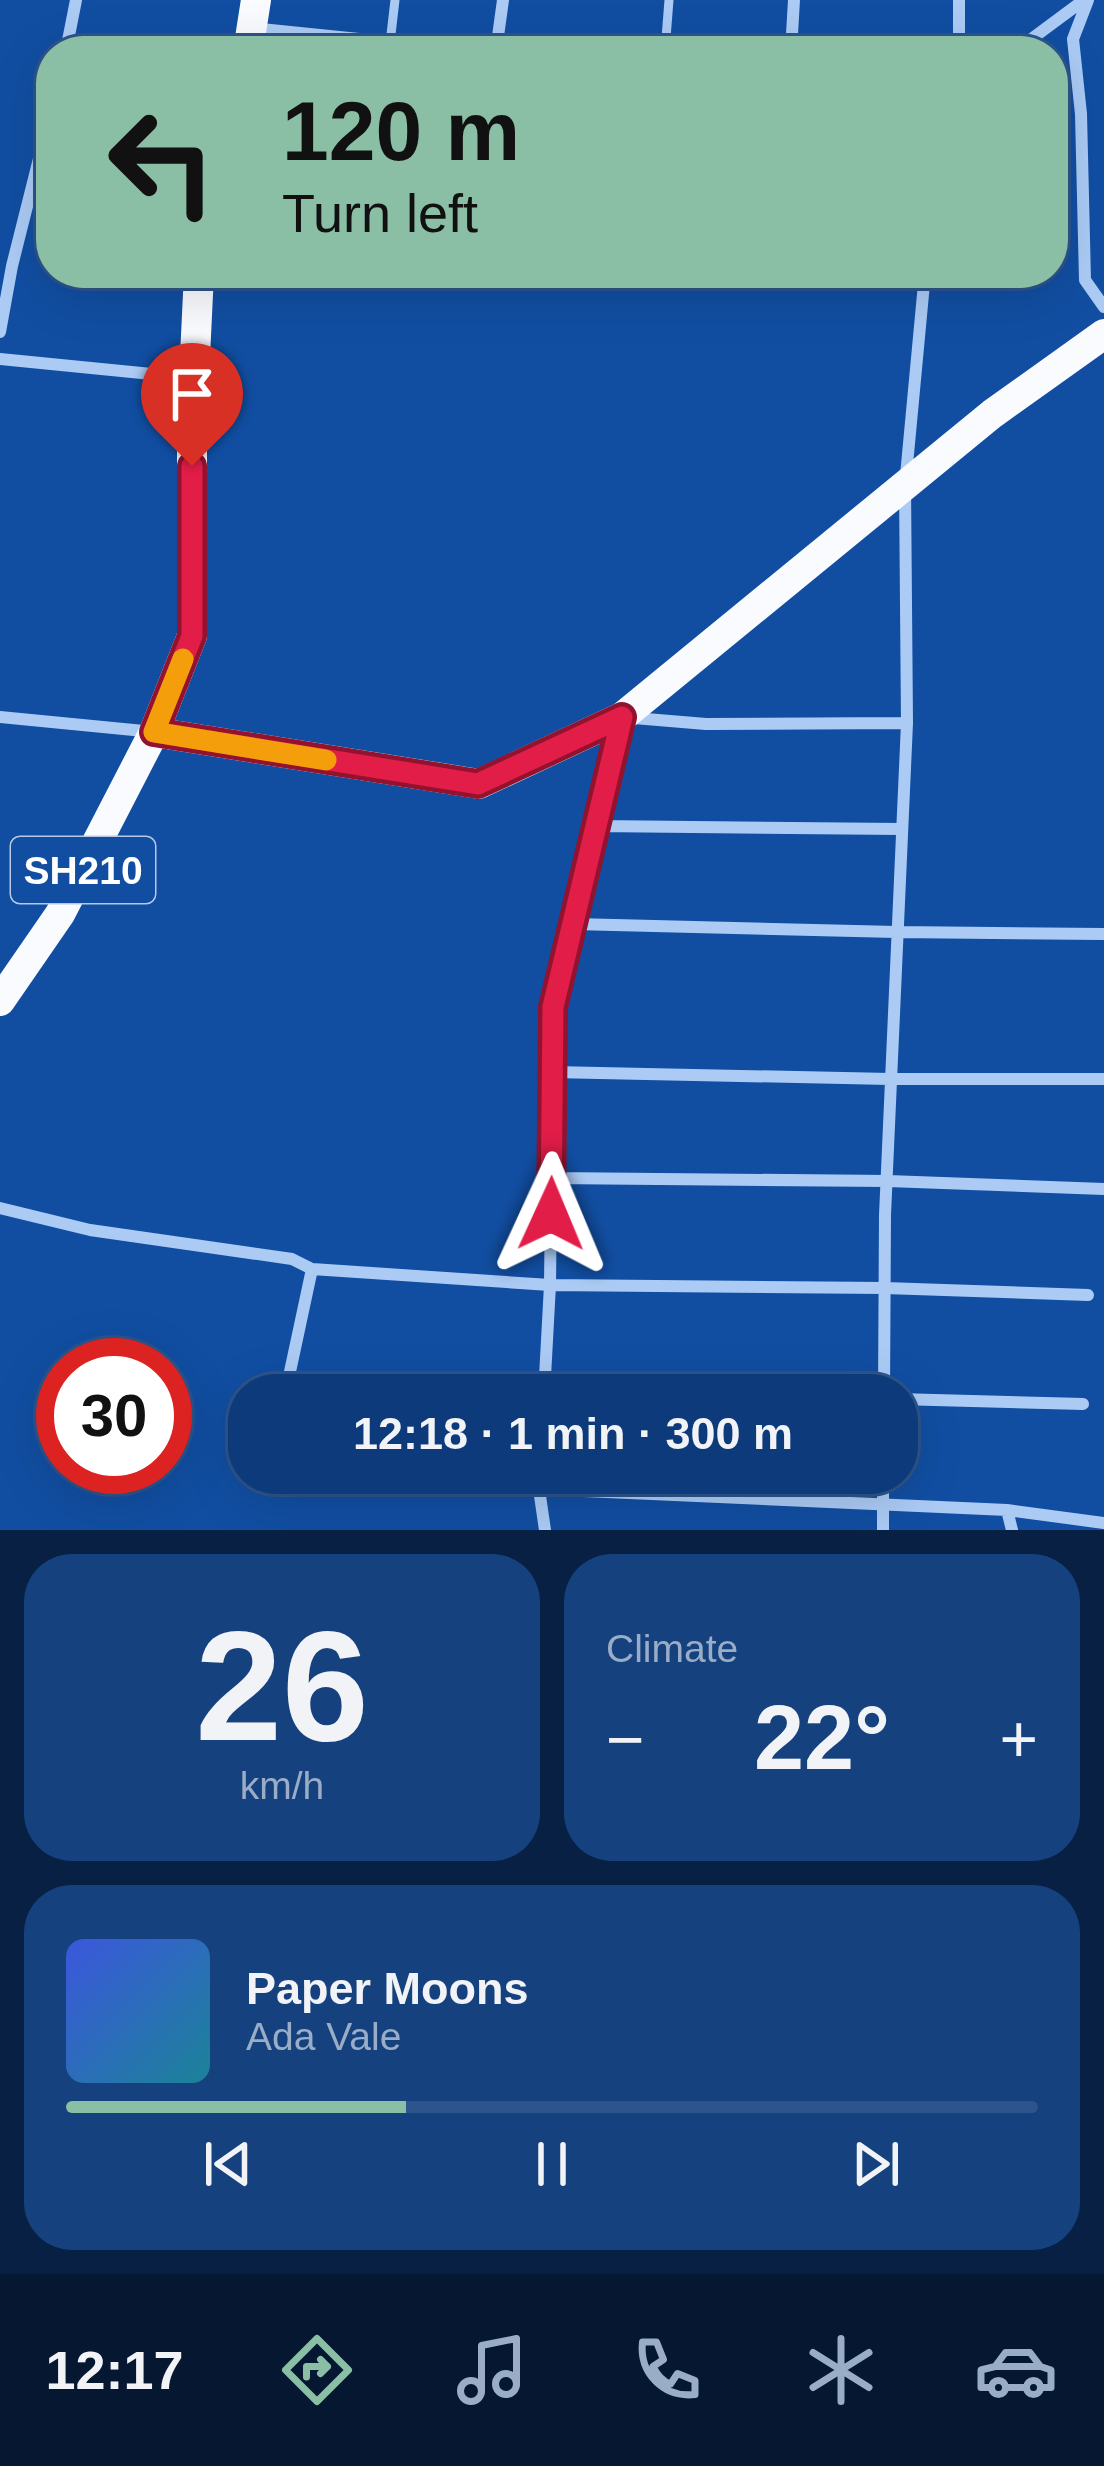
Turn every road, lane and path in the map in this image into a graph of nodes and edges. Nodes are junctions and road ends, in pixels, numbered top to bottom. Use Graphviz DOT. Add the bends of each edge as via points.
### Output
graph roads {
  1 [pos="76,0"];
  2 [pos="395,0"];
  3 [pos="503,0"];
  4 [pos="669,0"];
  5 [pos="794,0"];
  6 [pos="959,0"];
  7 [pos="1086,0"];
  8 [pos="252,26"];
  9 [pos="69,36"];
  10 [pos="334,36"];
  11 [pos="392,36"];
  12 [pos="498,36"];
  13 [pos="666,36"];
  14 [pos="792,36"];
  15 [pos="959,36"];
  16 [pos="1036,36"];
  17 [pos="36,171"];
  18 [pos="198,288"];
  19 [pos="924,288"];
  20 [pos="1104,307"];
  21 [pos="0,332"];
  22 [pos="1104,334"];
  23 [pos="0,359"];
  24 [pos="194,378"];
  25 [pos="905,486"];
  26 [pos="0,717"];
  27 [pos="622,717"];
  28 [pos="907,723"];
  29 [pos="154,732"];
  30 [pos="596,826"];
  31 [pos="902,829"];
  32 [pos="574,924"];
  33 [pos="896,932"];
  34 [pos="1104,934"];
  35 [pos="0,1001"];
  36 [pos="552,1072"];
  37 [pos="890,1078"];
  38 [pos="1104,1078"];
  39 [pos="552,1178"];
  40 [pos="888,1181"];
  41 [pos="1104,1189"];
  42 [pos="0,1208"];
  43 [pos="312,1268"];
  44 [pos="550,1286"];
  45 [pos="884,1288"];
  46 [pos="1088,1295"];
  47 [pos="289,1374"];
  48 [pos="545,1374"];
  49 [pos="884,1374"];
  50 [pos="918,1400"];
  51 [pos="1083,1404"];
  52 [pos="540,1494"];
  53 [pos="637,1494"];
  54 [pos="883,1494"];
  55 [pos="883,1504"];
  56 [pos="1007,1510"];
  57 [pos="1104,1523"];
  58 [pos="544,1530"];
  59 [pos="883,1530"];
  60 [pos="1012,1530"];
  1 -- 9 [label="street"];
  2 -- 11 [label="lane"];
  3 -- 12 [label="street"];
  4 -- 13 [label="lane"];
  5 -- 14 [label="street"];
  6 -- 15 [label="street"];
  7 -- 16 [label="street"];
  7 -- 20 [label="street" via="1073,39 1085,280"];
  8 -- 10 [label="street"];
  17 -- 21 [label="street"];
  18 -- 24 [label="main road, SH210"];
  19 -- 25 [label="street"];
  22 -- 25 [label="main road"];
  23 -- 24 [label="street"];
  24 -- 29 [label="main road, SH210" via="192,636"];
  25 -- 27 [label="main road"];
  25 -- 28 [label="street"];
  26 -- 29 [label="street"];
  27 -- 28 [label="street"];
  27 -- 29 [label="main road" via="478,784"];
  27 -- 30 [label="street"];
  28 -- 31 [label="street"];
  29 -- 35 [label="main road, SH210" via="61,914"];
  30 -- 31 [label="street"];
  30 -- 32 [label="street"];
  31 -- 33 [label="street"];
  32 -- 33 [label="street"];
  32 -- 36 [label="street" via="553,1007"];
  33 -- 34 [label="street"];
  33 -- 37 [label="street"];
  36 -- 37 [label="street"];
  36 -- 39 [label="street"];
  37 -- 38 [label="street"];
  37 -- 40 [label="street"];
  39 -- 40 [label="street"];
  39 -- 44 [label="street"];
  40 -- 41 [label="street"];
  40 -- 45 [label="street"];
  42 -- 43 [label="street"];
  43 -- 44 [label="street"];
  43 -- 47 [label="street"];
  44 -- 45 [label="street"];
  44 -- 48 [label="street"];
  45 -- 46 [label="street"];
  45 -- 49 [label="street"];
  50 -- 51 [label="street"];
  52 -- 58 [label="street"];
  53 -- 55 [label="street"];
  54 -- 55 [label="street"];
  55 -- 56 [label="street"];
  55 -- 59 [label="street"];
  56 -- 57 [label="street"];
  56 -- 60 [label="street"];
}
